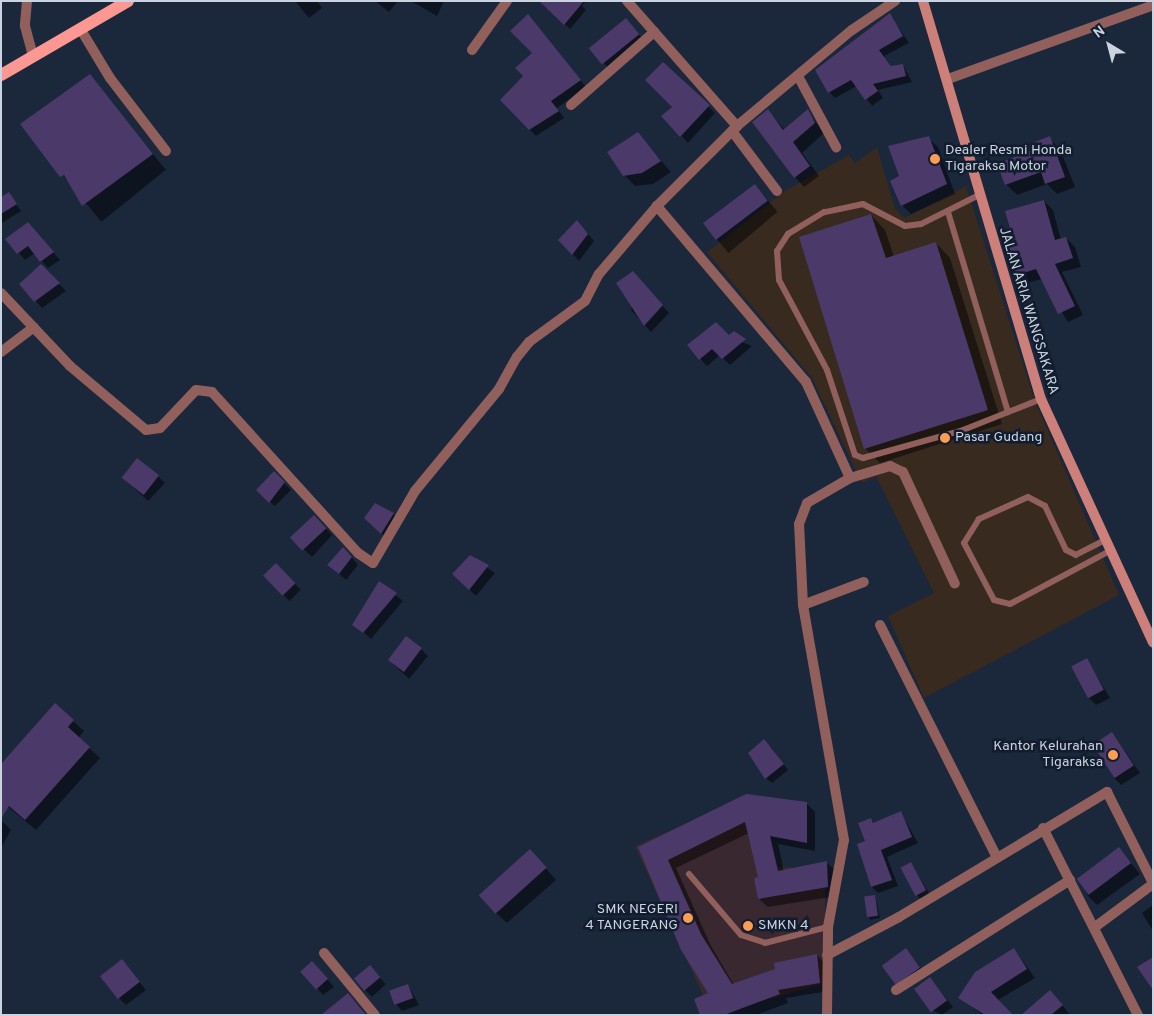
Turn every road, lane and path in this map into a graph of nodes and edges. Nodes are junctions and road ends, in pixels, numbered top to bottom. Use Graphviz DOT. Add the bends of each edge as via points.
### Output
graph roads {
  1 [pos="27,1"];
  2 [pos="128,1"];
  3 [pos="507,1"];
  4 [pos="627,1"];
  5 [pos="895,1"];
  6 [pos="923,1"];
  7 [pos="1153,5"];
  8 [pos="81,30"];
  9 [pos="654,32"];
  10 [pos="472,50"];
  11 [pos="33,55"];
  12 [pos="1,75"];
  13 [pos="798,76"];
  14 [pos="948,79"];
  15 [pos="571,104"];
  16 [pos="734,129"];
  17 [pos="836,147"];
  18 [pos="166,151"];
  19 [pos="777,191"];
  20 [pos="979,195"];
  21 [pos="657,206"];
  22 [pos="948,212"];
  23 [pos="1,293"];
  24 [pos="34,327"];
  25 [pos="1,352"];
  26 [pos="1041,400"];
  27 [pos="1008,412"];
  28 [pos="850,478"];
  29 [pos="1103,542"];
  30 [pos="1108,552"];
  31 [pos="864,582"];
  32 [pos="955,584"];
  33 [pos="803,605"];
  34 [pos="880,625"];
  35 [pos="1153,643"];
  36 [pos="1043,828"];
  37 [pos="996,856"];
  38 [pos="689,874"];
  39 [pos="1070,880"];
  40 [pos="1153,883"];
  41 [pos="828,927"];
  42 [pos="1095,927"];
  43 [pos="324,953"];
  44 [pos="827,955"];
  45 [pos="896,990"];
  46 [pos="375,1015"];
  47 [pos="827,1015"];
  48 [pos="1138,1015"];
  1 -- 11 [label="street" via="25,26"];
  2 -- 8 [label="main road"];
  3 -- 10 [label="street"];
  4 -- 9 [label="street"];
  5 -- 13 [label="street"];
  6 -- 14 [label="street, JALAN ARIA WANGSAKARA"];
  7 -- 14 [label="street"];
  8 -- 11 [label="main road"];
  8 -- 18 [label="street" via="110,78"];
  9 -- 15 [label="street"];
  9 -- 16 [label="street"];
  11 -- 12 [label="main road"];
  13 -- 16 [label="street"];
  13 -- 17 [label="street"];
  14 -- 20 [label="street, JALAN ARIA WANGSAKARA"];
  16 -- 19 [label="street"];
  16 -- 21 [label="street"];
  20 -- 22 [label="lane"];
  20 -- 26 [label="street, JALAN ARIA WANGSAKARA"];
  21 -- 24 [label="street" via="599,274 585,301 529,342 517,357 499,389 415,491 373,563 358,553 212,392 196,390 160,428 146,430 70,366"];
  21 -- 28 [label="street" via="806,382"];
  22 -- 27 [label="lane"];
  22 -- 27 [label="lane" via="905,226 863,204 824,212 788,234 777,251 779,280 827,370 856,455 864,458"];
  23 -- 24 [label="street"];
  24 -- 25 [label="street"];
  26 -- 27 [label="lane"];
  26 -- 29 [label="street, JALAN ARIA WANGSAKARA"];
  28 -- 32 [label="street" via="890,466 903,472"];
  28 -- 33 [label="street" via="807,504 801,513"];
  29 -- 30 [label="street, JALAN ARIA WANGSAKARA"];
  29 -- 30 [label="lane" via="1076,555 1066,550 1045,506 1028,497 979,519 964,542 994,600 1010,604"];
  30 -- 35 [label="street, JALAN ARIA WANGSAKARA"];
  31 -- 33 [label="street"];
  33 -- 41 [label="street" via="843,834"];
  34 -- 37 [label="street"];
  36 -- 37 [label="street"];
  36 -- 39 [label="street"];
  36 -- 40 [label="street" via="1107,792"];
  37 -- 44 [label="street" via="899,917"];
  38 -- 41 [label="lane" via="741,936 765,943"];
  39 -- 42 [label="street"];
  39 -- 45 [label="street"];
  40 -- 42 [label="street"];
  41 -- 44 [label="street"];
  42 -- 48 [label="street"];
  43 -- 46 [label="street"];
  44 -- 47 [label="street"];
}
